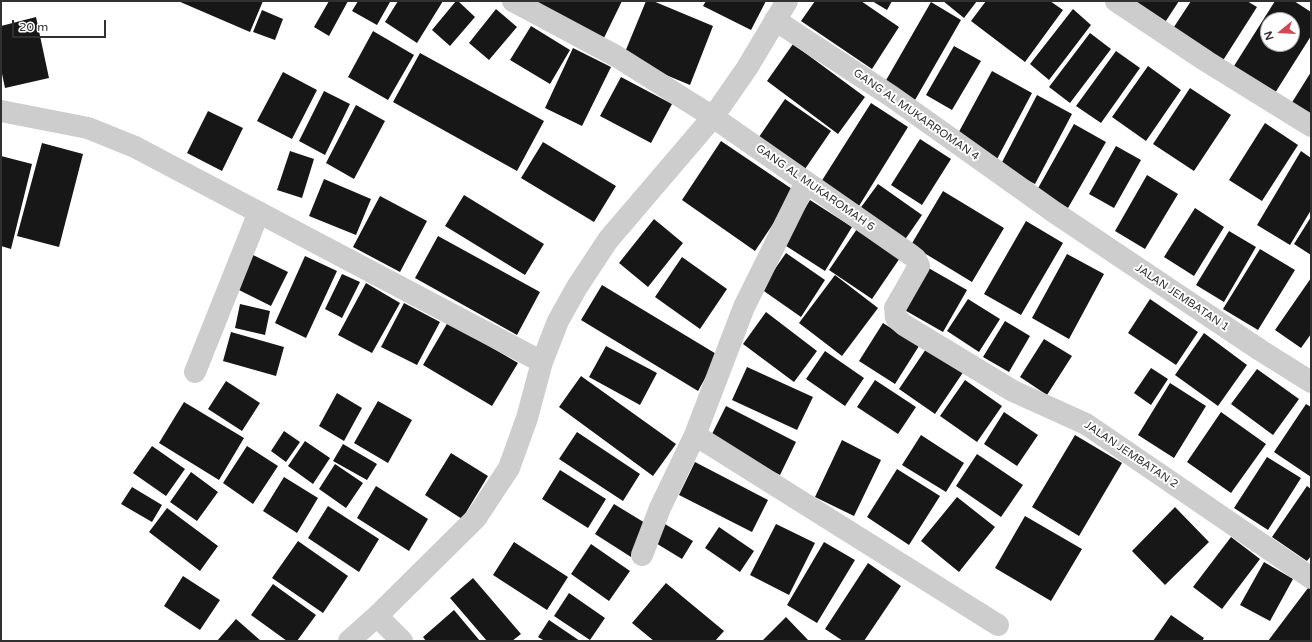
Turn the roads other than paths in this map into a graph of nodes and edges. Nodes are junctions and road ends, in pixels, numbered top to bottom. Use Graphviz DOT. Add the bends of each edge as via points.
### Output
graph roads {
  1 [pos="513,1"];
  2 [pos="787,1"];
  3 [pos="1116,1"];
  4 [pos="775,20"];
  5 [pos="1,111"];
  6 [pos="713,117"];
  7 [pos="1311,126"];
  8 [pos="806,182"];
  9 [pos="259,212"];
  10 [pos="1054,212"];
  11 [pos="916,259"];
  12 [pos="542,362"];
  13 [pos="195,372"];
  14 [pos="1311,382"];
  15 [pos="695,435"];
  16 [pos="642,555"];
  17 [pos="1311,578"];
  18 [pos="377,616"];
  19 [pos="998,625"];
  20 [pos="349,641"];
  21 [pos="402,641"];
  1 -- 6 [label="street, GANG AL MUKAROMAH 6" via="616,56"];
  2 -- 4 [label="street"];
  3 -- 7 [label="street"];
  4 -- 6 [label="street" via="747,68"];
  4 -- 10 [label="street, GANG AL MUKARROMAN 4" via="891,96"];
  5 -- 9 [label="street" via="88,128 135,147"];
  6 -- 8 [label="street, GANG AL MUKAROMAH 6"];
  6 -- 12 [label="street" via="608,240 562,314"];
  8 -- 11 [label="street, GANG AL MUKAROMAH 6"];
  8 -- 15 [label="street" via="744,307"];
  9 -- 12 [label="street"];
  9 -- 13 [label="street"];
  10 -- 14 [label="street, JALAN JEMBATAN 1"];
  11 -- 17 [label="street, JALAN JEMBATAN 2" via="919,266 895,308 896,318 904,325 1013,391 1086,424"];
  12 -- 18 [label="street" via="527,418 509,468 476,518"];
  15 -- 16 [label="street" via="660,508"];
  15 -- 19 [label="street"];
  18 -- 20 [label="street"];
  18 -- 21 [label="street"];
}
